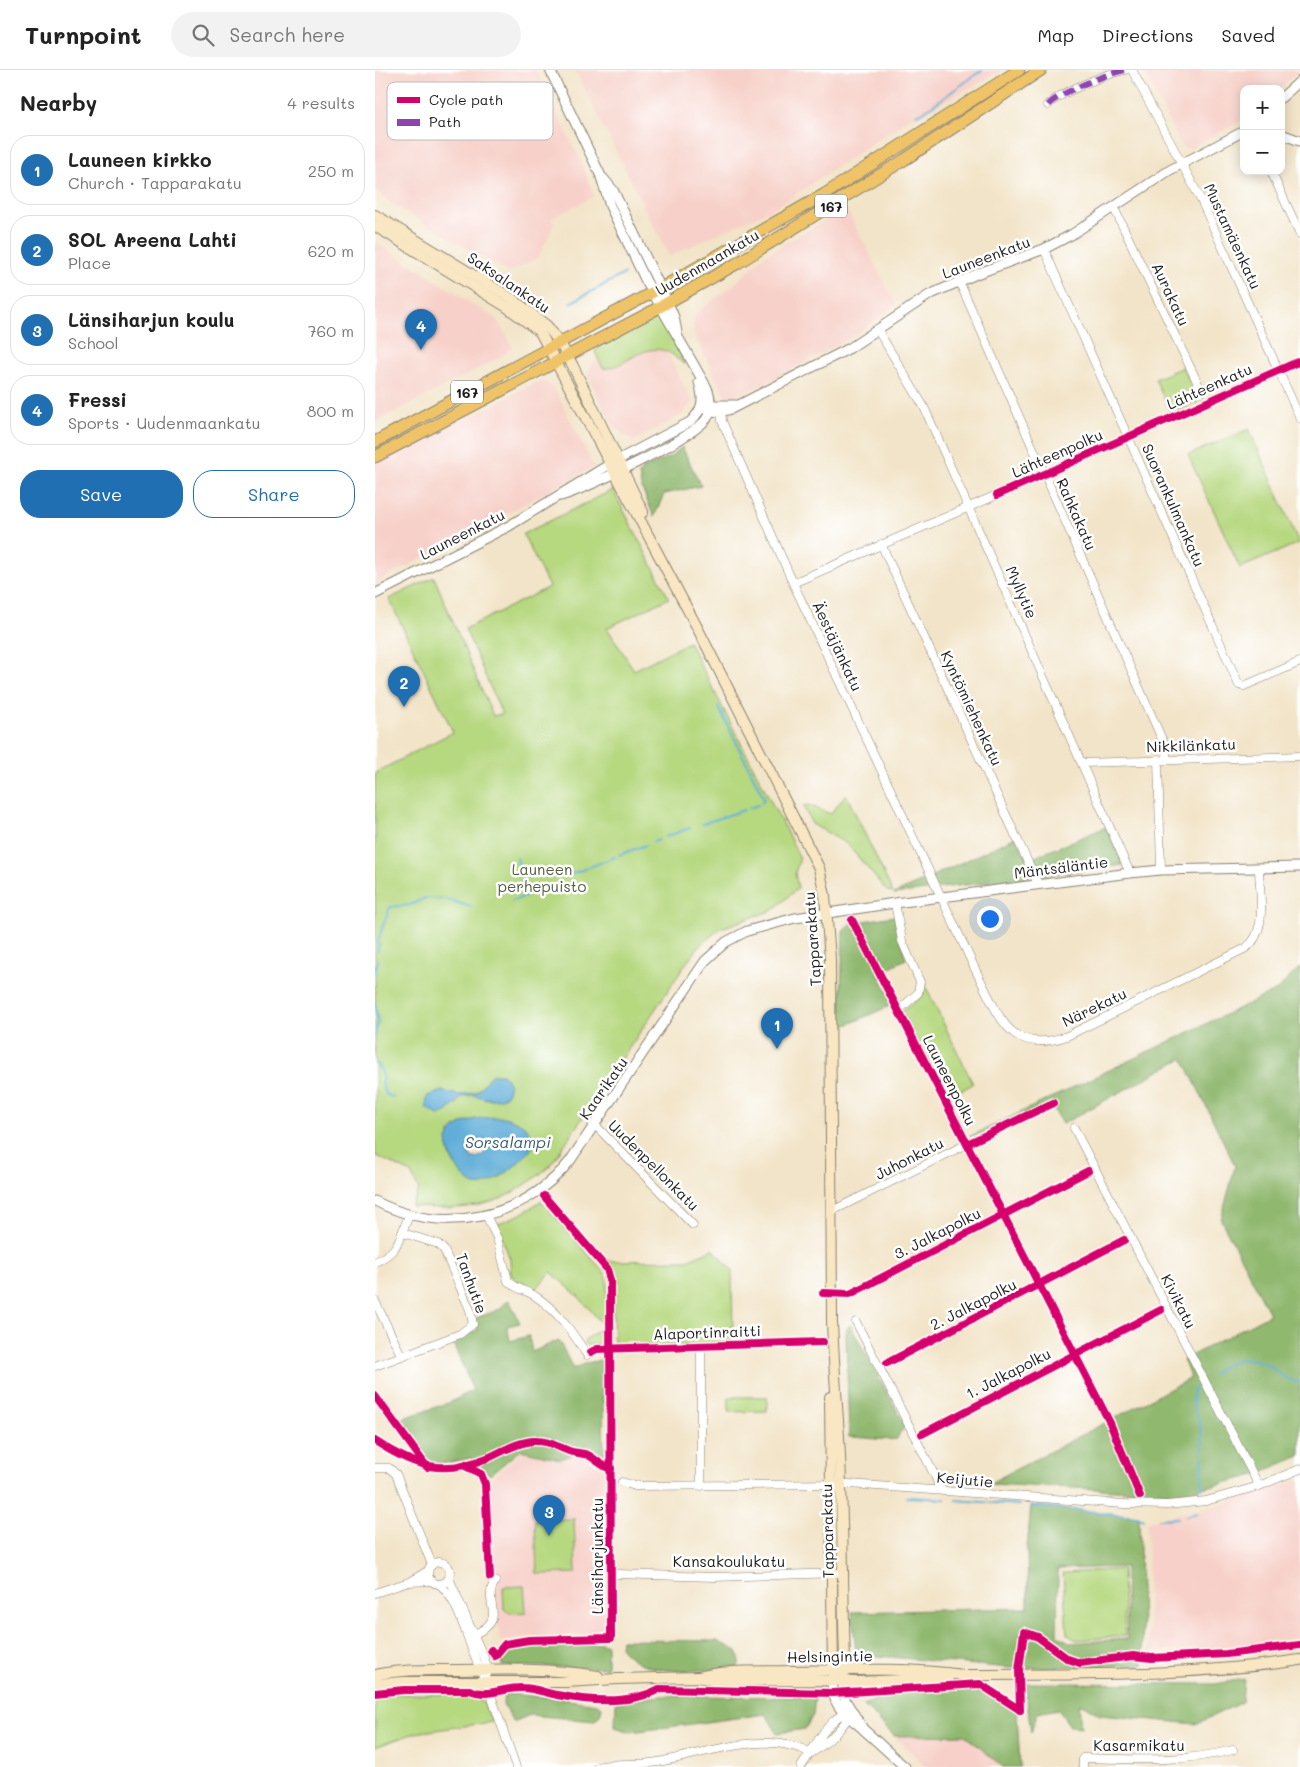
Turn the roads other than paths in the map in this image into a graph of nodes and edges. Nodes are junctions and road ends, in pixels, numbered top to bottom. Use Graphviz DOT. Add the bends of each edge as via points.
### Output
graph roads {
  1 [pos="550,70"];
  2 [pos="1019,70"];
  3 [pos="1041,70"];
  4 [pos="1129,70"];
  5 [pos="1300,81"];
  6 [pos="1285,94"];
  7 [pos="1048,105"];
  8 [pos="1240,133"];
  9 [pos="1285,135"];
  10 [pos="1300,141"];
  11 [pos="1183,164"];
  12 [pos="1273,175"];
  13 [pos="1114,208"];
  14 [pos="375,216"];
  15 [pos="375,226"];
  16 [pos="1300,234"];
  17 [pos="1043,249"];
  18 [pos="959,281"];
  19 [pos="657,290"];
  20 [pos="664,305"];
  21 [pos="877,329"];
  22 [pos="555,345"];
  23 [pos="562,358"];
  24 [pos="1202,392"];
  25 [pos="707,407"];
  26 [pos="721,408"];
  27 [pos="1300,418"];
  28 [pos="375,442"];
  29 [pos="375,457"];
  30 [pos="616,467"];
  31 [pos="997,495"];
  32 [pos="969,506"];
  33 [pos="881,544"];
  34 [pos="793,583"];
  35 [pos="375,594"];
  36 [pos="1300,662"];
  37 [pos="1300,756"];
  38 [pos="1158,759"];
  39 [pos="1167,759"];
  40 [pos="1083,763"];
  41 [pos="1300,867"];
  42 [pos="1259,868"];
  43 [pos="1161,870"];
  44 [pos="1130,873"];
  45 [pos="1038,884"];
  46 [pos="942,897"];
  47 [pos="895,903"];
  48 [pos="827,912"];
  49 [pos="899,1010"];
  50 [pos="594,1124"];
  51 [pos="1074,1128"];
  52 [pos="967,1144"];
  53 [pos="375,1201"];
  54 [pos="832,1212"];
  55 [pos="409,1216"];
  56 [pos="486,1216"];
  57 [pos="693,1225"];
  58 [pos="403,1233"];
  59 [pos="375,1262"];
  60 [pos="375,1301"];
  61 [pos="856,1322"];
  62 [pos="701,1346"];
  63 [pos="591,1352"];
  64 [pos="401,1355"];
  65 [pos="375,1366"];
  66 [pos="375,1468"];
  67 [pos="1300,1469"];
  68 [pos="622,1482"];
  69 [pos="837,1484"];
  70 [pos="701,1486"];
  71 [pos="1259,1486"];
  72 [pos="939,1490"];
  73 [pos="430,1568"];
  74 [pos="838,1573"];
  75 [pos="616,1574"];
  76 [pos="449,1578"];
  77 [pos="495,1581"];
  78 [pos="409,1582"];
  79 [pos="435,1583"];
  80 [pos="375,1593"];
  81 [pos="475,1634"];
  82 [pos="1300,1660"];
  83 [pos="483,1669"];
  84 [pos="845,1670"];
  85 [pos="375,1675"];
  86 [pos="963,1675"];
  87 [pos="833,1676"];
  88 [pos="618,1679"];
  89 [pos="486,1681"];
  90 [pos="843,1682"];
  91 [pos="375,1684"];
  92 [pos="847,1714"];
  93 [pos="1233,1750"];
  94 [pos="811,1753"];
  95 [pos="516,1767"];
  96 [pos="597,1767"];
  97 [pos="801,1767"];
  98 [pos="905,1767"];
  99 [pos="1083,1767"];
  1 -- 19 [label="street" via="600,174 613,190"];
  2 -- 19 [label="main road, Uudenmaankatu / 167" via="825,194"];
  3 -- 20 [label="main road, Uudenmaankatu / 167" via="841,199"];
  4 -- 7 [label="street" via="1111,73 1055,97"];
  4 -- 11 [label="street, Mustamäenkatu"];
  5 -- 6 [label="street"];
  8 -- 11 [label="street, Launeenkatu"];
  9 -- 10 [label="street"];
  11 -- 13 [label="street, Launeenkatu"];
  11 -- 27 [label="street, Mustamäenkatu"];
  12 -- 16 [label="street"];
  13 -- 17 [label="street, Launeenkatu"];
  13 -- 24 [label="street, Aurakatu"];
  14 -- 22 [label="main road, Saksalankatu" via="529,311 547,326"];
  15 -- 22 [label="main road, Saksalankatu" via="527,320"];
  17 -- 18 [label="street, Launeenkatu"];
  17 -- 36 [label="street, Suorankulmankatu" via="1239,685 1244,686"];
  18 -- 21 [label="street, Launeenkatu" via="929,295"];
  18 -- 39 [label="street, Rahkakatu" via="1165,746"];
  19 -- 20 [label="street"];
  19 -- 22 [label="main road, Uudenmaankatu / 167"];
  20 -- 23 [label="main road, Uudenmaankatu / 167"];
  20 -- 25 [label="street" via="697,374"];
  21 -- 26 [label="street, Launeenkatu" via="820,364 737,405"];
  21 -- 32 [label="street, Myllytie" via="924,407"];
  22 -- 23 [label="main road, Saksalankatu"];
  22 -- 28 [label="main road, Uudenmaankatu / 167"];
  23 -- 29 [label="main road, Uudenmaankatu / 167"];
  23 -- 30 [label="main road, Saksalankatu"];
  25 -- 26 [label="street, Launeenkatu"];
  25 -- 30 [label="street, Launeenkatu" via="705,420 693,430"];
  26 -- 34 [label="street, Äestäjänkatu" via="722,421"];
  30 -- 35 [label="street, Launeenkatu"];
  30 -- 48 [label="main road, Tapparakatu" via="644,516 650,537 804,836 823,881"];
  31 -- 32 [label="street"];
  32 -- 33 [label="street"];
  32 -- 40 [label="street, Myllytie"];
  33 -- 34 [label="street"];
  33 -- 45 [label="street, Kyntömiehenkatu"];
  34 -- 46 [label="street, Äestäjänkatu"];
  37 -- 39 [label="street, Nikkilänkatu"];
  38 -- 39 [label="street, Nikkilänkatu"];
  38 -- 40 [label="street, Nikkilänkatu"];
  38 -- 43 [label="street"];
  40 -- 44 [label="street, Myllytie"];
  41 -- 42 [label="street, Mäntsäläntie"];
  42 -- 43 [label="street, Mäntsäläntie"];
  42 -- 46 [label="street, Närekatu" via="1260,926 1252,944 1067,1036 1039,1043 1014,1034 1002,1021"];
  43 -- 44 [label="street, Mäntsäläntie"];
  44 -- 45 [label="street, Mäntsäläntie"];
  45 -- 46 [label="street, Mäntsäläntie"];
  46 -- 47 [label="street, Mäntsäläntie"];
  47 -- 48 [label="street, Mäntsäläntie"];
  47 -- 49 [label="street" via="902,941 920,982 918,994"];
  48 -- 50 [label="street, Kaarikatu" via="747,931 715,951"];
  48 -- 54 [label="main road, Tapparakatu" via="832,1050"];
  50 -- 56 [label="street, Kaarikatu" via="566,1166 542,1188 515,1206"];
  50 -- 57 [label="street, Uudenpellonkatu"];
  51 -- 71 [label="street, Kivikatu"];
  52 -- 54 [label="street, Juhonkatu"];
  53 -- 55 [label="street, Kaarikatu"];
  54 -- 69 [label="main road, Tapparakatu"];
  55 -- 56 [label="street, Kaarikatu" via="439,1220"];
  55 -- 58 [label="street"];
  56 -- 63 [label="street" via="497,1238 508,1282 548,1306 576,1337 587,1355"];
  58 -- 59 [label="street" via="393,1251"];
  58 -- 64 [label="street, Tanhutie" via="438,1244 445,1250 473,1324 460,1334"];
  60 -- 64 [label="street"];
  61 -- 72 [label="street" via="937,1480"];
  62 -- 70 [label="street"];
  64 -- 65 [label="street, Tanhutie"];
  66 -- 73 [label="street" via="389,1468 395,1474"];
  67 -- 71 [label="street, Keijutie"];
  68 -- 70 [label="street, Keijutie" via="635,1486"];
  69 -- 70 [label="street, Keijutie"];
  69 -- 72 [label="street, Keijutie"];
  69 -- 74 [label="main road, Tapparakatu"];
  71 -- 72 [label="street, Keijutie" via="1205,1501 1147,1506"];
  73 -- 76 [label="street" via="440,1562 445,1564 450,1570"];
  73 -- 78 [label="street"];
  73 -- 79 [label="street"];
  74 -- 75 [label="street, Kansakoulukatu" via="715,1577"];
  74 -- 84 [label="main road, Tapparakatu"];
  74 -- 87 [label="main road, Tapparakatu"];
  76 -- 79 [label="street" via="446,1582"];
  76 -- 81 [label="street"];
  77 -- 81 [label="street" via="492,1591 494,1619 486,1629"];
  78 -- 79 [label="street"];
  78 -- 80 [label="street"];
  79 -- 83 [label="street" via="452,1601"];
  81 -- 83 [label="street"];
  82 -- 86 [label="main road, Helsingintie" via="1226,1670 1154,1674"];
  83 -- 85 [label="main road, Helsingintie" via="402,1670"];
  83 -- 88 [label="main road, Helsingintie" via="565,1671"];
  83 -- 89 [label="street"];
  84 -- 86 [label="main road, Helsingintie"];
  84 -- 87 [label="main road, Helsingintie"];
  84 -- 90 [label="main road, Tapparakatu"];
  86 -- 90 [label="main road, Helsingintie" via="943,1679"];
  87 -- 88 [label="main road, Helsingintie" via="717,1681 698,1677"];
  87 -- 90 [label="main road, Helsingintie"];
  87 -- 92 [label="street" via="833,1692"];
  88 -- 89 [label="main road, Helsingintie"];
  89 -- 91 [label="main road, Helsingintie"];
  89 -- 95 [label="street"];
  90 -- 92 [label="street"];
  92 -- 94 [label="street" via="815,1744"];
  92 -- 98 [label="street"];
  93 -- 99 [label="street, Kasarmikatu" via="1205,1757 1161,1761 1083,1758"];
  94 -- 96 [label="street" via="793,1744 778,1742 710,1750 656,1763"];
  94 -- 97 [label="street"];
}
